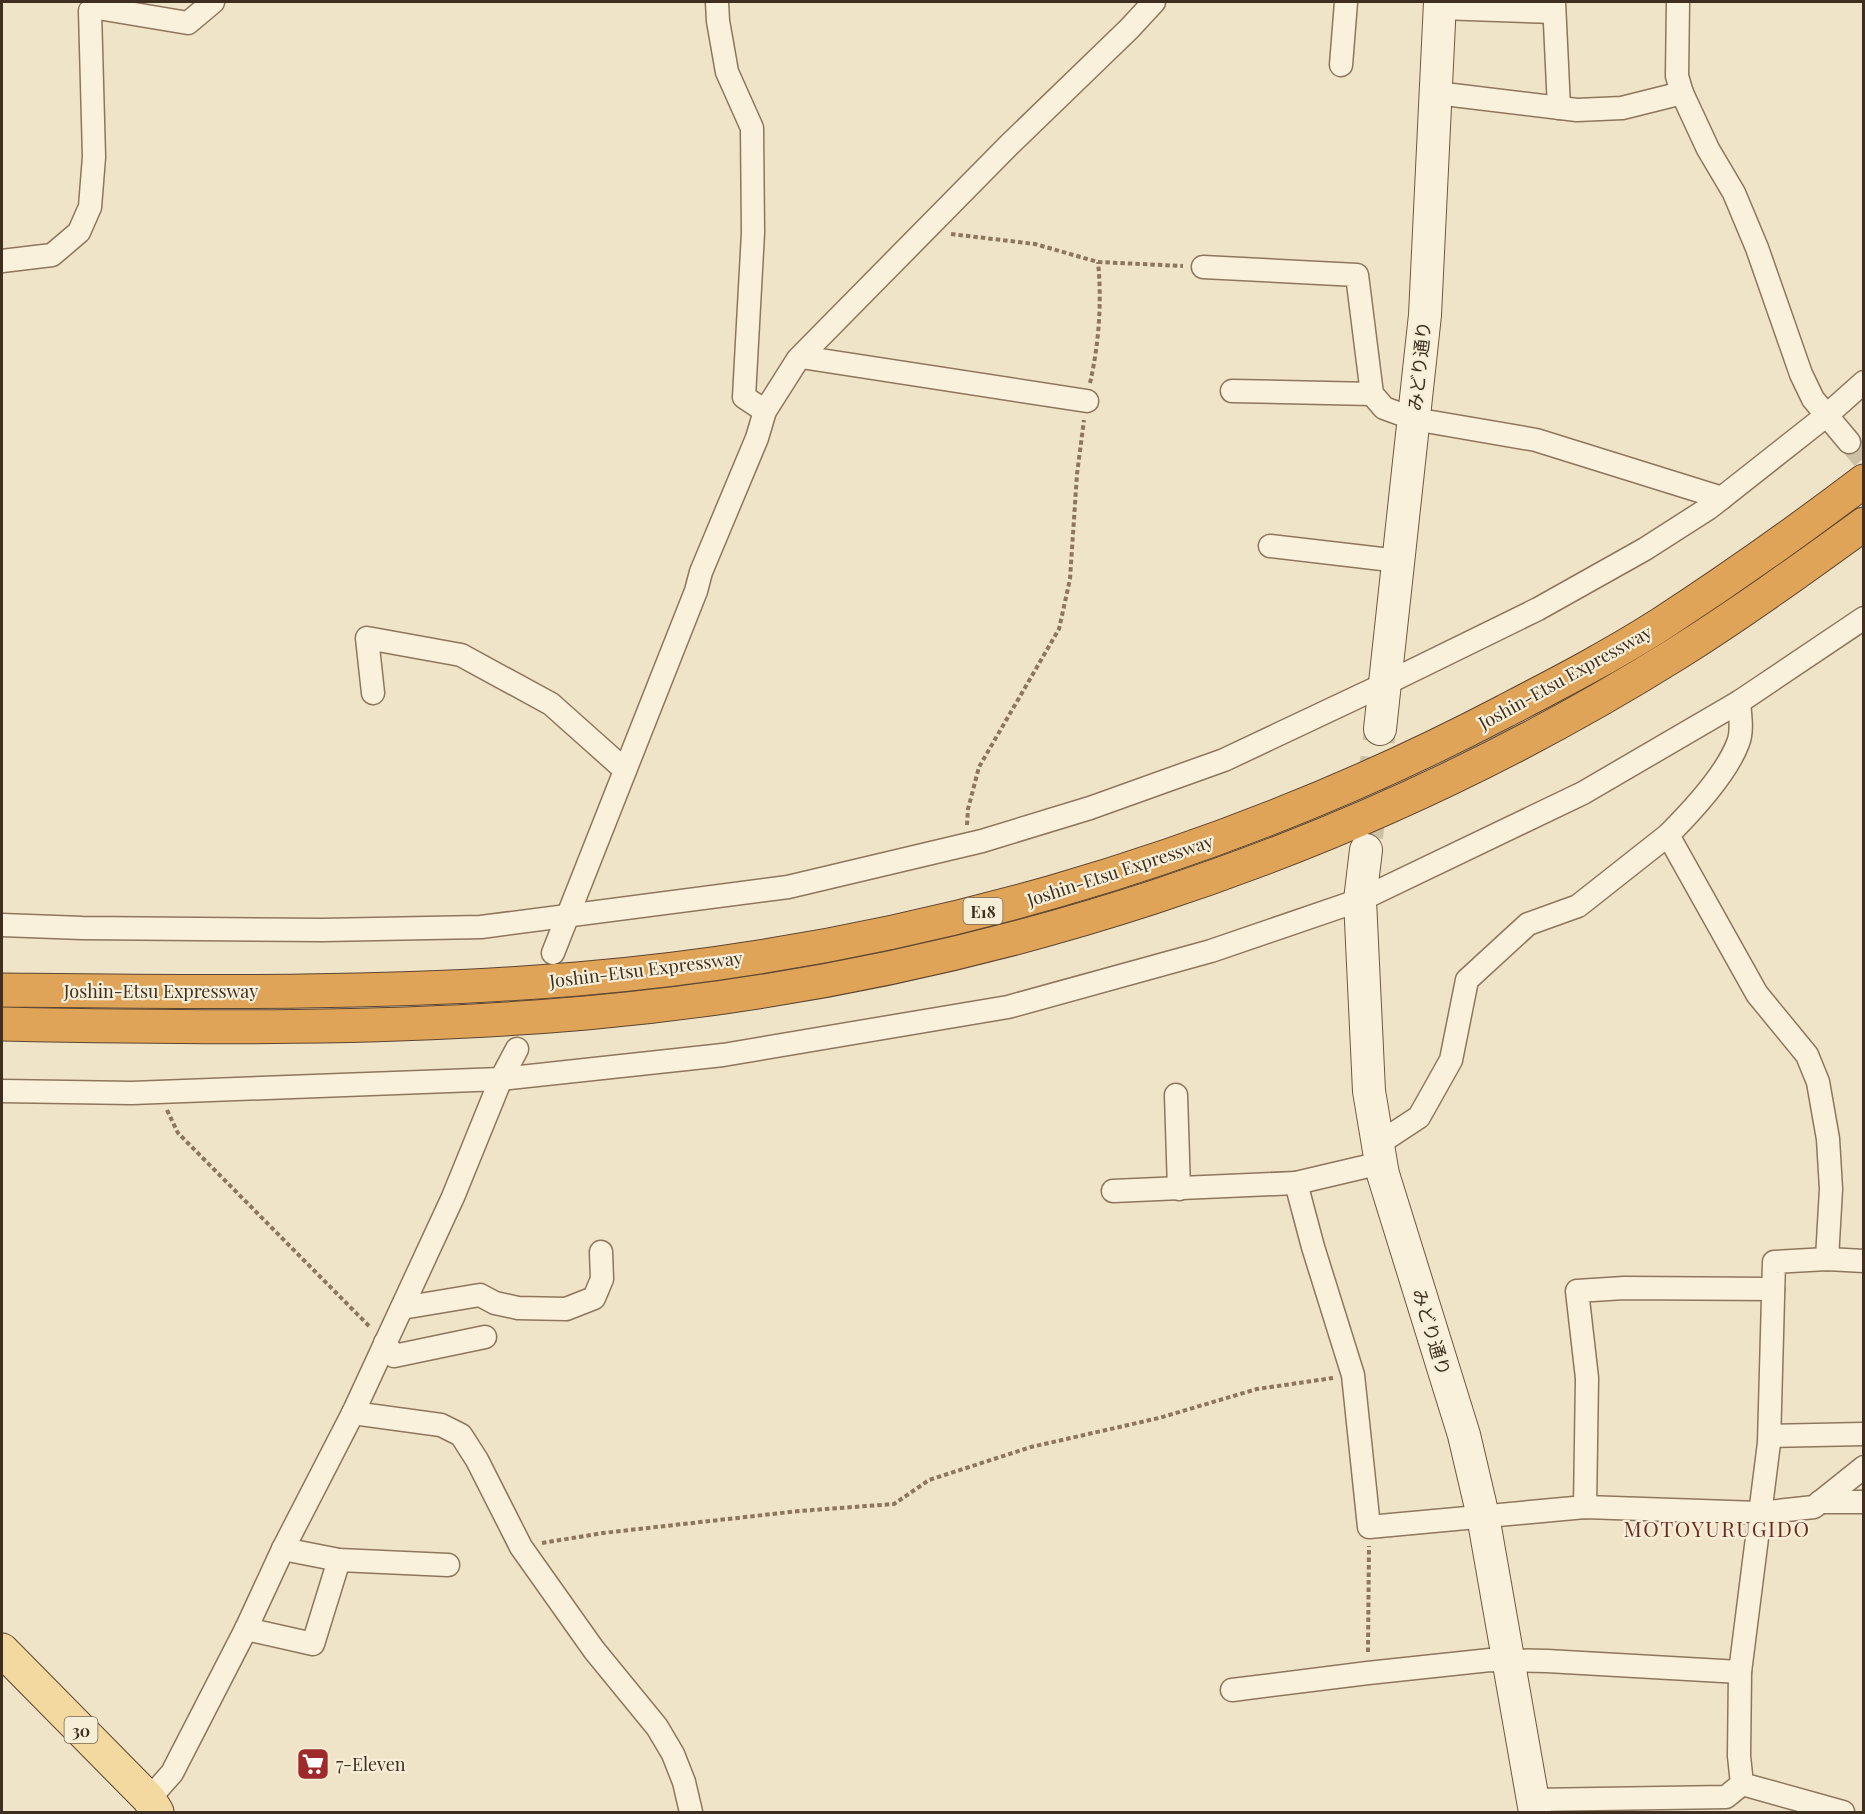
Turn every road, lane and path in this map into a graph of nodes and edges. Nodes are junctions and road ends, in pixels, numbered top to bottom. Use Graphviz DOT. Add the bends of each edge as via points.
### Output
graph roads {
  1 [pos="213,2"];
  2 [pos="717,2"];
  3 [pos="1154,2"];
  4 [pos="1346,2"];
  5 [pos="1678,2"];
  6 [pos="1440,5"];
  7 [pos="1554,7"];
  8 [pos="1341,65"];
  9 [pos="1436,93"];
  10 [pos="1682,93"];
  11 [pos="1559,108"];
  12 [pos="931,224"];
  13 [pos="2,261"];
  14 [pos="1098,262"];
  15 [pos="1203,267"];
  16 [pos="801,357"];
  17 [pos="1863,382"];
  18 [pos="1232,391"];
  19 [pos="1372,394"];
  20 [pos="1087,401"];
  21 [pos="765,411"];
  22 [pos="1827,415"];
  23 [pos="1414,418"];
  24 [pos="1849,442"];
  25 [pos="1863,481"];
  26 [pos="1722,498"];
  27 [pos="1863,524"];
  28 [pos="1270,546"];
  29 [pos="1399,561"];
  30 [pos="1863,618"];
  31 [pos="1385,684"];
  32 [pos="373,693"];
  33 [pos="1739,702"];
  34 [pos="1380,729"];
  35 [pos="625,770"];
  36 [pos="1668,835"];
  37 [pos="966,845"];
  38 [pos="1366,850"];
  39 [pos="1360,900"];
  40 [pos="568,915"];
  41 [pos="2,925"];
  42 [pos="553,953"];
  43 [pos="2,990"];
  44 [pos="2,1024"];
  45 [pos="517,1049"];
  46 [pos="501,1078"];
  47 [pos="2,1091"];
  48 [pos="158,1092"];
  49 [pos="1176,1095"];
  50 [pos="1379,1153"];
  51 [pos="1296,1183"];
  52 [pos="1179,1189"];
  53 [pos="1113,1191"];
  54 [pos="600,1251"];
  55 [pos="1827,1259"];
  56 [pos="1863,1261"];
  57 [pos="1773,1289"];
  58 [pos="402,1308"];
  59 [pos="485,1336"];
  60 [pos="385,1343"];
  61 [pos="1353,1375"];
  62 [pos="353,1413"];
  63 [pos="1863,1434"];
  64 [pos="1770,1436"];
  65 [pos="1863,1467"];
  66 [pos="1820,1502"];
  67 [pos="1863,1502"];
  68 [pos="1585,1507"];
  69 [pos="1759,1513"];
  70 [pos="1483,1516"];
  71 [pos="1369,1527"];
  72 [pos="521,1547"];
  73 [pos="283,1549"];
  74 [pos="339,1560"];
  75 [pos="448,1564"];
  76 [pos="246,1629"];
  77 [pos="2,1650"];
  78 [pos="1508,1661"];
  79 [pos="1740,1672"];
  80 [pos="1368,1673"];
  81 [pos="1232,1690"];
  82 [pos="1742,1784"];
  83 [pos="153,1806"];
  84 [pos="1534,1806"];
  85 [pos="691,1812"];
  86 [pos="1843,1812"];
  1 -- 13 [label="street" via="188,23 99,8 90,11 90,207 79,231 52,255"];
  2 -- 21 [label="street" via="726,72 752,128 753,233 744,397"];
  3 -- 12 [label="street"];
  4 -- 8 [label="street"];
  5 -- 10 [label="street" via="1677,76"];
  6 -- 7 [label="street"];
  6 -- 9 [label="street, みどり通り"];
  7 -- 11 [label="street"];
  9 -- 11 [label="street"];
  9 -- 23 [label="street, みどり通り" via="1425,315"];
  10 -- 11 [label="street" via="1622,108"];
  10 -- 22 [label="street" via="1734,193 1801,374 1813,399"];
  12 -- 14 [label="path" via="953,235 1035,244"];
  12 -- 16 [label="street"];
  14 -- 15 [label="path"];
  14 -- 20 [label="path" via="1095,359"];
  15 -- 19 [label="street" via="1357,274"];
  16 -- 20 [label="street"];
  16 -- 21 [label="street"];
  17 -- 22 [label="street"];
  18 -- 19 [label="street"];
  19 -- 23 [label="street" via="1384,408"];
  20 -- 37 [label="path" via="1077,474 1070,579 1059,629 979,766 968,809"];
  21 -- 35 [label="street"];
  22 -- 24 [label="street"];
  22 -- 26 [label="street"];
  23 -- 26 [label="street" via="1536,440"];
  23 -- 29 [label="street, みどり通り"];
  25 -- 43 [label="highway, Joshin-Etsu Expressway / E18" via="1658,626 1449,741 1238,831 1019,903 785,953 581,979 366,991"];
  26 -- 31 [label="street" via="1645,549 1538,609"];
  27 -- 44 [label="highway, Joshin-Etsu Expressway / E18" via="1785,582 1676,654 1469,769 1358,820 1248,864 1139,903 1032,935 798,986 587,1013 374,1025"];
  28 -- 29 [label="street"];
  29 -- 31 [label="street, みどり通り"];
  30 -- 33 [label="street"];
  31 -- 34 [label="street, みどり通り"];
  31 -- 37 [label="street" via="1224,760 1090,808"];
  32 -- 35 [label="street" via="367,638 461,655 551,704"];
  33 -- 36 [label="street" via="1739,742 1705,795"];
  33 -- 39 [label="street" via="1582,793"];
  35 -- 40 [label="street"];
  36 -- 50 [label="street" via="1578,906 1528,924 1467,980 1451,1060 1419,1117"];
  36 -- 55 [label="street" via="1757,994 1807,1055 1818,1082 1831,1189"];
  37 -- 40 [label="street" via="788,887"];
  38 -- 39 [label="street, みどり通り"];
  39 -- 46 [label="street" via="1211,951 1008,1007 723,1055"];
  39 -- 50 [label="street, みどり通り" via="1369,1091"];
  40 -- 41 [label="street" via="481,927 323,930"];
  40 -- 42 [label="street"];
  45 -- 46 [label="street"];
  46 -- 48 [label="street"];
  46 -- 58 [label="street"];
  47 -- 48 [label="street"];
  48 -- 60 [label="path" via="178,1133"];
  49 -- 52 [label="street"];
  50 -- 51 [label="street"];
  50 -- 70 [label="street, みどり通り" via="1464,1435"];
  51 -- 52 [label="street"];
  51 -- 61 [label="street"];
  52 -- 53 [label="street"];
  54 -- 58 [label="street" via="602,1278 594,1298 566,1310 518,1308 480,1295"];
  55 -- 56 [label="street"];
  55 -- 57 [label="street" via="1774,1262"];
  57 -- 64 [label="street"];
  57 -- 68 [label="street" via="1577,1291 1587,1378"];
  58 -- 60 [label="street"];
  59 -- 60 [label="street" via="394,1356"];
  60 -- 62 [label="street"];
  61 -- 71 [label="street"];
  61 -- 72 [label="path" via="1257,1389 1159,1418 1030,1447 929,1480 894,1504 603,1533"];
  62 -- 72 [label="street" via="441,1425 461,1435"];
  62 -- 73 [label="street"];
  63 -- 64 [label="street"];
  64 -- 69 [label="street"];
  65 -- 66 [label="street"];
  66 -- 67 [label="street"];
  66 -- 69 [label="street" via="1814,1507"];
  68 -- 69 [label="street"];
  68 -- 70 [label="street"];
  69 -- 79 [label="street"];
  70 -- 71 [label="street"];
  70 -- 78 [label="street, みどり通り"];
  71 -- 80 [label="path"];
  72 -- 85 [label="street" via="594,1650 657,1727 673,1754"];
  73 -- 74 [label="street"];
  73 -- 76 [label="street"];
  74 -- 75 [label="street"];
  74 -- 76 [label="street" via="313,1644"];
  76 -- 83 [label="street"];
  77 -- 83 [label="main road, 30"];
  78 -- 79 [label="street"];
  78 -- 80 [label="street"];
  78 -- 84 [label="street, みどり通り"];
  79 -- 82 [label="street"];
  80 -- 81 [label="street"];
  82 -- 84 [label="street" via="1726,1797"];
  82 -- 86 [label="street"];
}
